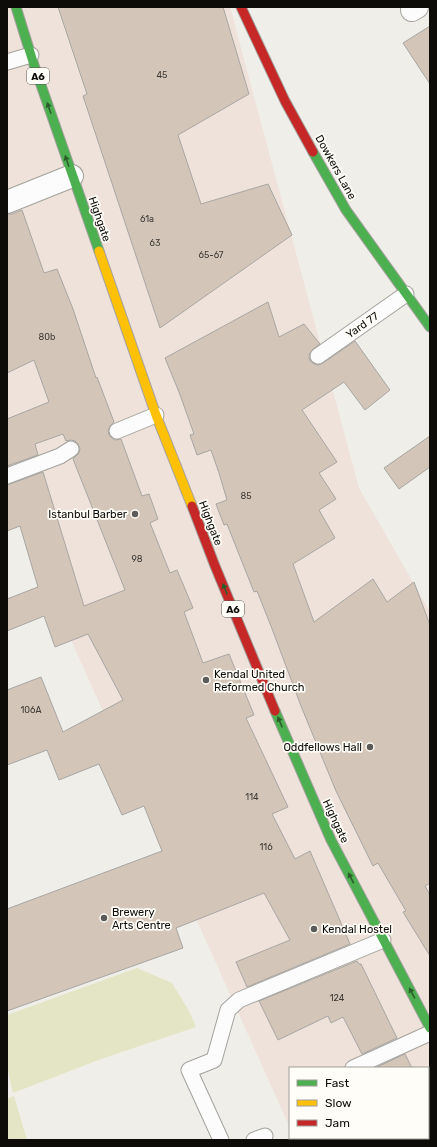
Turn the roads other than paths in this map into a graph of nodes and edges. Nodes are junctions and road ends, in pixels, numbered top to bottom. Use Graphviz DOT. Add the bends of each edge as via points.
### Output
graph roads {
  1 [pos="16,7"];
  2 [pos="241,7"];
  3 [pos="31,55"];
  4 [pos="7,62"];
  5 [pos="72,176"];
  6 [pos="7,202"];
  7 [pos="406,294"];
  8 [pos="430,327"];
  9 [pos="318,356"];
  10 [pos="156,415"];
  11 [pos="118,431"];
  12 [pos="71,449"];
  13 [pos="7,476"];
  14 [pos="383,940"];
  15 [pos="430,1028"];
  16 [pos="430,1033"];
  17 [pos="355,1067"];
  18 [pos="220,1140"];
  1 -- 3 [label="main road, Highgate / A6"];
  2 -- 7 [label="main road, Dowkers Lane" via="285,101 346,210"];
  3 -- 4 [label="lane"];
  5 -- 3 [label="main road, Highgate / A6, one-way"];
  5 -- 6 [label="street"];
  5 -- 10 [label="main road, Highgate / A6"];
  7 -- 8 [label="main road, Dowkers Lane"];
  7 -- 9 [label="lane, Yard 77"];
  10 -- 11 [label="lane"];
  14 -- 10 [label="main road, Highgate / A6, one-way" via="331,840 298,766"];
  12 -- 13 [label="lane" via="60,456"];
  15 -- 14 [label="main road, Highgate / A6, one-way"];
  14 -- 18 [label="lane" via="239,1000 228,1010 214,1060 189,1070"];
  16 -- 17 [label="lane"];
}
